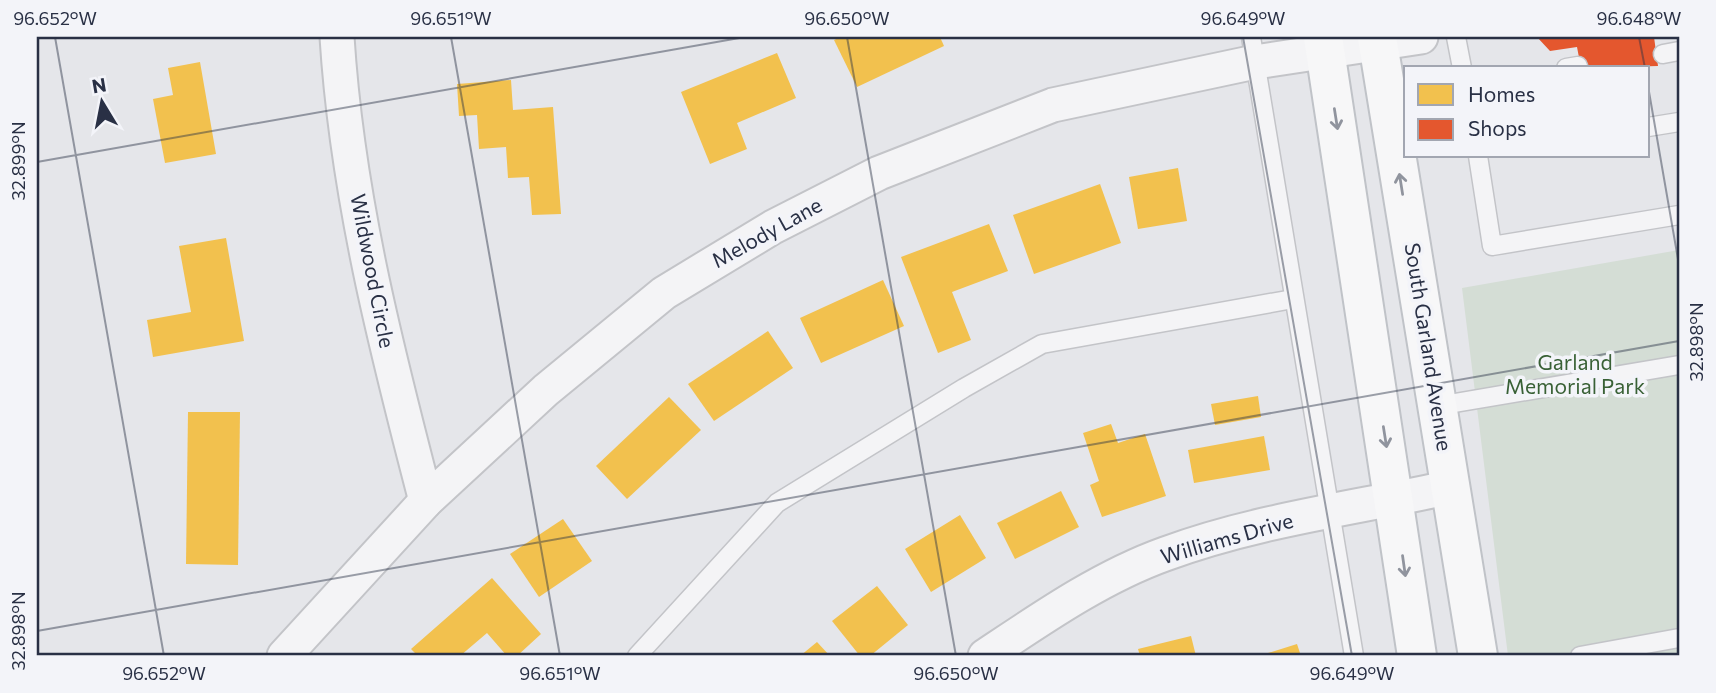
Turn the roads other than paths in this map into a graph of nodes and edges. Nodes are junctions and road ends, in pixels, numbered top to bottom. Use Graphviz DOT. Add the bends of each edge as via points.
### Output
graph roads {
  1 [pos="337,37"];
  2 [pos="1421,37"];
  3 [pos="1456,37"];
  4 [pos="1378,40"];
  5 [pos="1324,44"];
  6 [pos="1253,49"];
  7 [pos="1462,66"];
  8 [pos="1679,122"];
  9 [pos="1650,127"];
  10 [pos="1478,158"];
  11 [pos="1679,215"];
  12 [pos="1293,299"];
  13 [pos="1679,365"];
  14 [pos="1437,406"];
  15 [pos="1451,487"];
  16 [pos="1395,498"];
  17 [pos="426,501"];
  18 [pos="1330,512"];
  19 [pos="1679,638"];
  20 [pos="284,656"];
  21 [pos="637,656"];
  22 [pos="985,656"];
  23 [pos="1354,656"];
  24 [pos="1417,656"];
  25 [pos="1478,656"];
  26 [pos="1580,656"];
  1 -- 17 [label="street, Wildwood Circle" via="341,106 380,325"];
  2 -- 4 [label="street, Melody Lane"];
  3 -- 7 [label="lane"];
  4 -- 5 [label="street, Melody Lane"];
  14 -- 4 [label="main road, South Garland Avenue, one-way"];
  5 -- 6 [label="street, Melody Lane"];
  5 -- 16 [label="main road, one-way"];
  6 -- 12 [label="lane"];
  6 -- 17 [label="street, Melody Lane" via="1053,105 879,173 773,227 664,293 546,390"];
  8 -- 9 [label="lane"];
  10 -- 11 [label="lane" via="1492,246"];
  12 -- 18 [label="lane"];
  12 -- 21 [label="lane" via="1042,344 777,503"];
  13 -- 14 [label="lane"];
  14 -- 15 [label="main road, South Garland Avenue"];
  15 -- 16 [label="street, Williams Drive"];
  15 -- 25 [label="main road, South Garland Avenue"];
  16 -- 18 [label="street, Williams Drive"];
  16 -- 24 [label="main road, one-way"];
  17 -- 20 [label="street, Melody Lane"];
  18 -- 22 [label="street, Williams Drive" via="1164,554 1061,605"];
  18 -- 23 [label="lane"];
  19 -- 26 [label="lane"];
}
